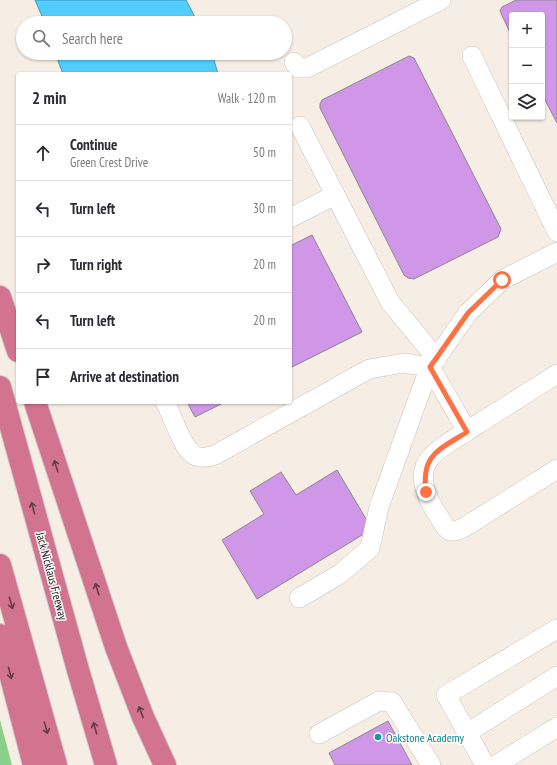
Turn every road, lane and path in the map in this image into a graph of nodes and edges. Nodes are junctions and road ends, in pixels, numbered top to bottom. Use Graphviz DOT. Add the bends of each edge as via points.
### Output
graph roads {
  1 [pos="441,0"];
  2 [pos="472,56"];
  3 [pos="294,62"];
  4 [pos="300,126"];
  5 [pos="335,195"];
  6 [pos="292,217"];
  7 [pos="557,232"];
  8 [pos="556,255"];
  9 [pos="0,297"];
  10 [pos="16,345"];
  11 [pos="434,363"];
  12 [pos="557,374"];
  13 [pos="0,387"];
  14 [pos="36,404"];
  15 [pos="166,404"];
  16 [pos="467,432"];
  17 [pos="557,469"];
  18 [pos="0,566"];
  19 [pos="299,598"];
  20 [pos="555,634"];
  21 [pos="0,635"];
  22 [pos="557,676"];
  23 [pos="557,727"];
  24 [pos="467,733"];
  25 [pos="319,734"];
  26 [pos="161,756"];
  27 [pos="34,765"];
  28 [pos="56,765"];
  29 [pos="106,765"];
  30 [pos="431,765"];
  31 [pos="485,765"];
  32 [pos="496,765"];
  1 -- 3 [label="street" via="307,68 298,68"];
  2 -- 7 [label="street"];
  4 -- 5 [label="street"];
  5 -- 6 [label="street"];
  5 -- 11 [label="street" via="390,302"];
  8 -- 11 [label="street" via="502,280 468,313"];
  9 -- 10 [label="highway"];
  11 -- 15 [label="street" via="404,363 369,369 206,458 194,456 187,450"];
  11 -- 16 [label="street"];
  11 -- 19 [label="street" via="416,404 379,507 370,548 340,574"];
  12 -- 16 [label="street"];
  29 -- 13 [label="highway, Jack Nicklaus Freeway, one-way"];
  26 -- 14 [label="highway, one-way" via="142,717 116,647"];
  16 -- 17 [label="street" via="440,449 429,459 425,469 426,492 435,512 451,531 460,530"];
  18 -- 28 [label="highway, one-way"];
  20 -- 24 [label="street" via="446,695"];
  21 -- 27 [label="highway, one-way"];
  22 -- 24 [label="street"];
  23 -- 32 [label="street"];
  24 -- 31 [label="street"];
  25 -- 30 [label="street" via="379,701 392,702"];
}
